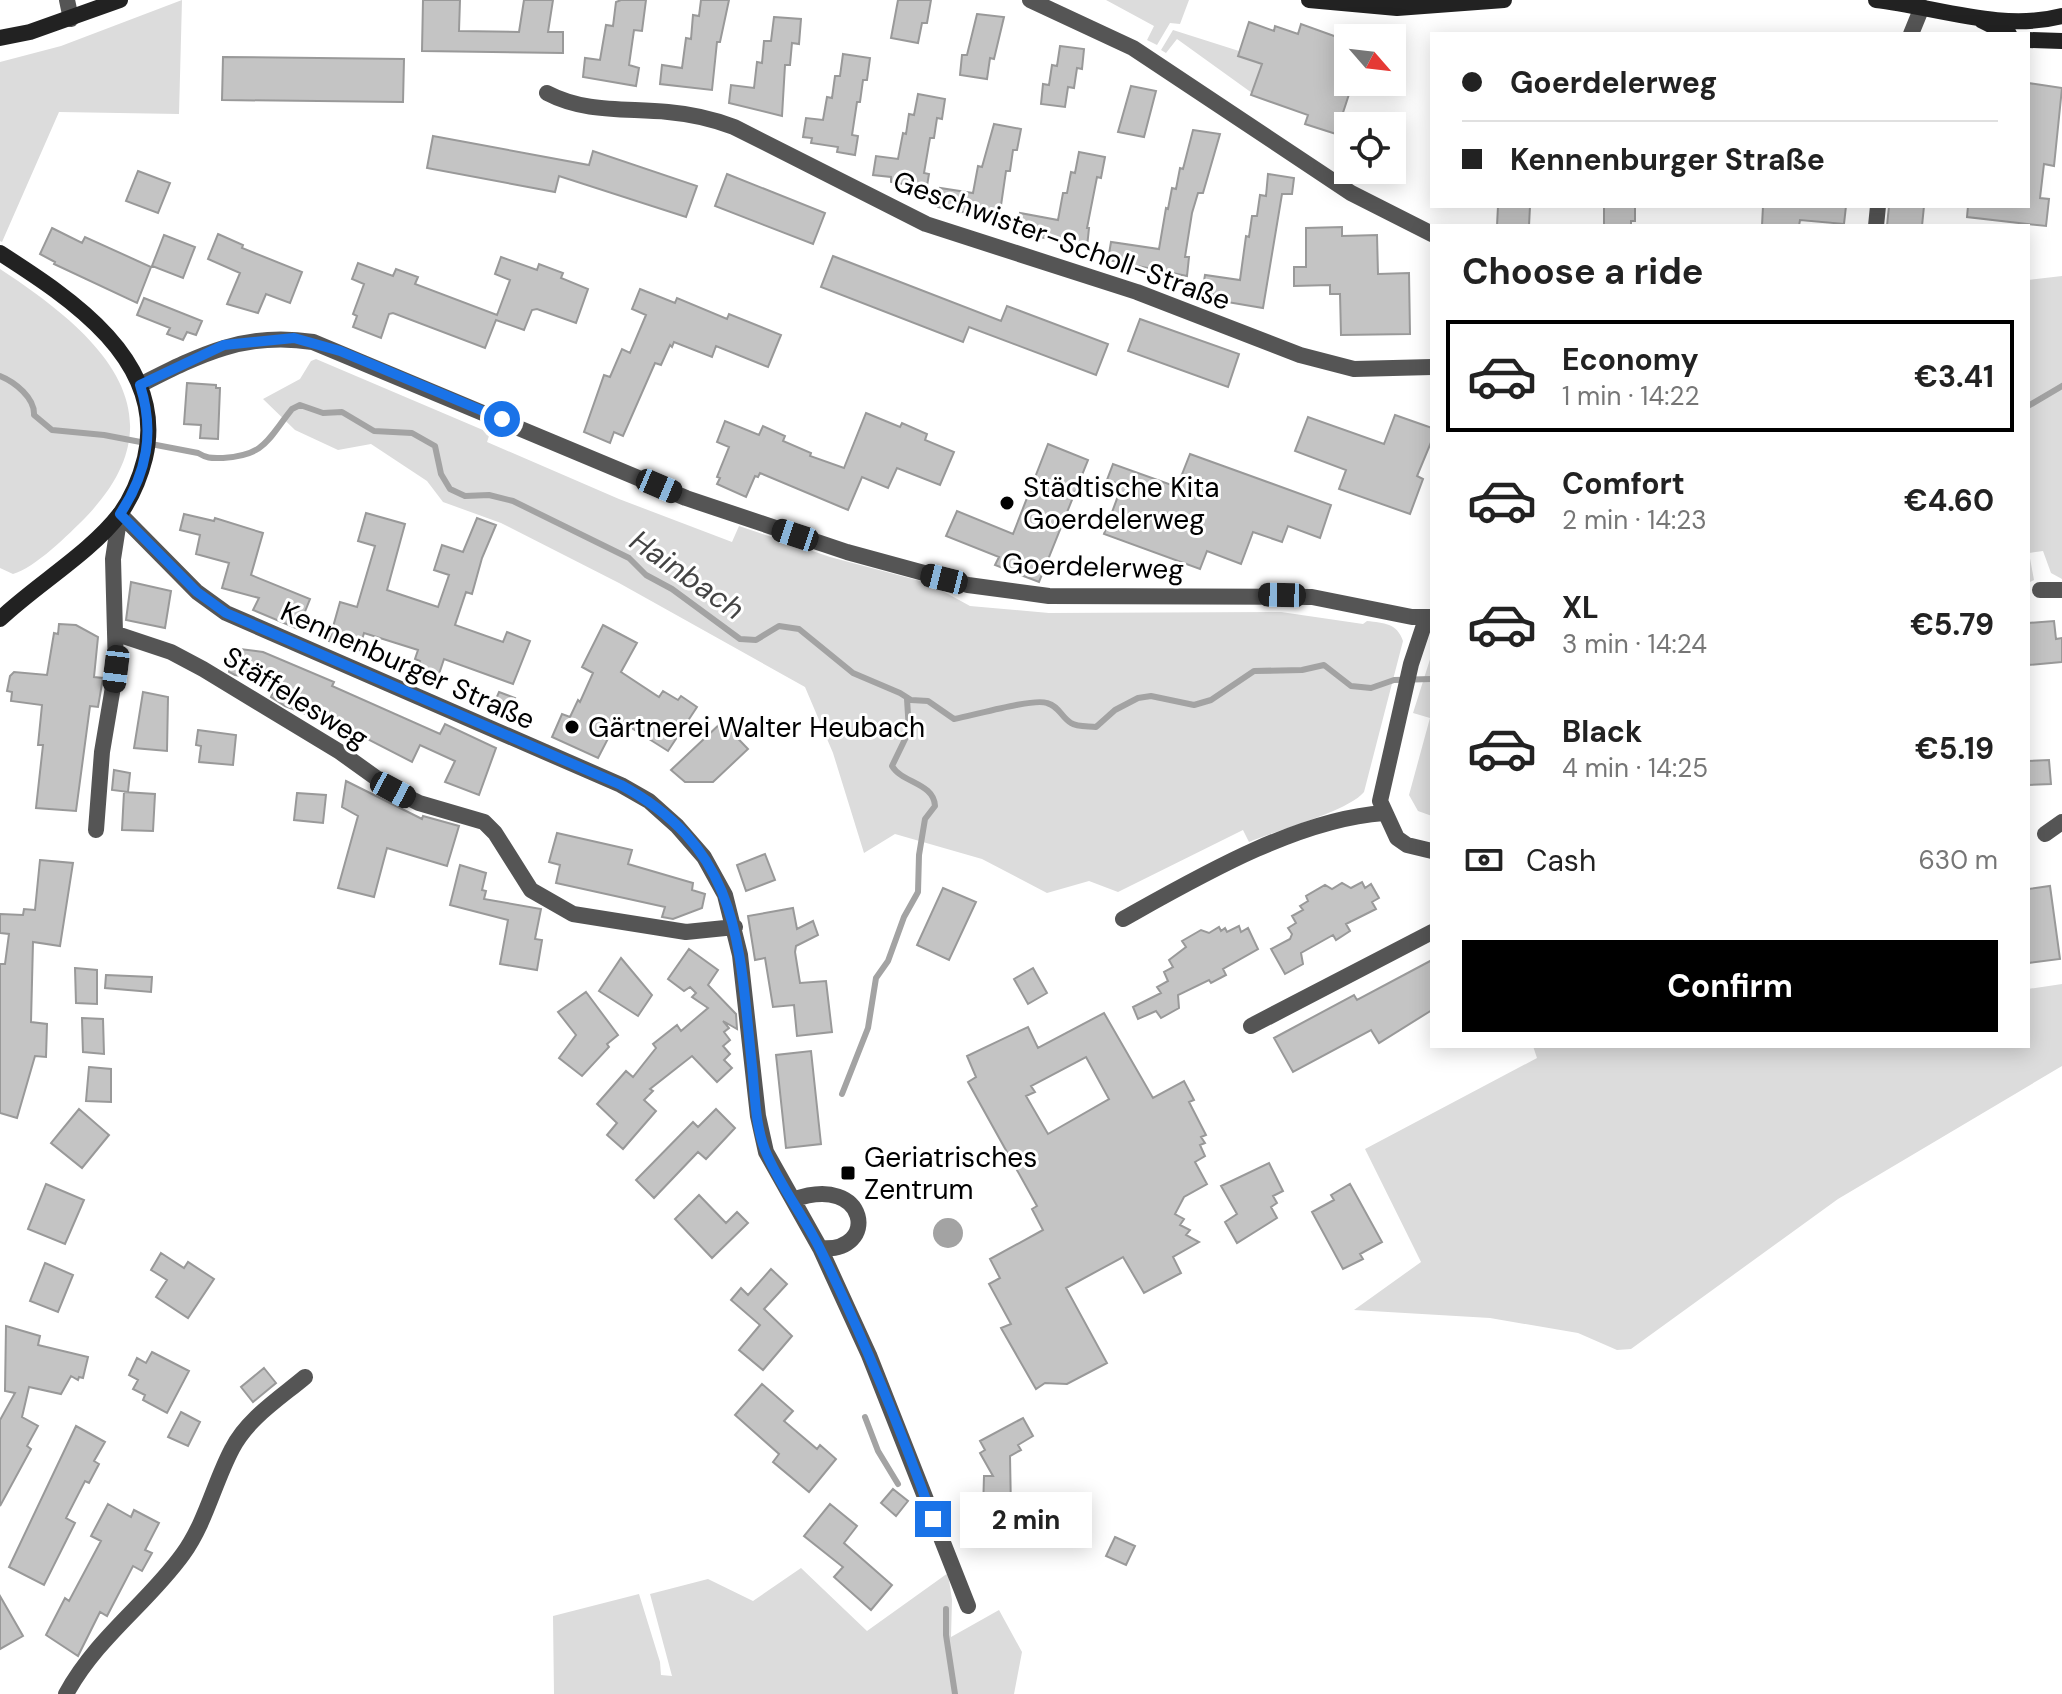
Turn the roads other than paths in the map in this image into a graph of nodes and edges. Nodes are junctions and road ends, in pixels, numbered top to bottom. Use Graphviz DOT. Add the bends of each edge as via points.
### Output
graph roads {
  1 [pos="67,0"];
  2 [pos="120,0"];
  3 [pos="1030,0"];
  4 [pos="1309,0"];
  5 [pos="1504,0"];
  6 [pos="1876,0"];
  7 [pos="1334,2"];
  8 [pos="1380,4"];
  9 [pos="1929,5"];
  10 [pos="2062,16"];
  11 [pos="1972,17"];
  12 [pos="71,19"];
  13 [pos="1912,32"];
  14 [pos="2005,32"];
  15 [pos="0,38"];
  16 [pos="2030,40"];
  17 [pos="2062,41"];
  18 [pos="547,93"];
  19 [pos="1430,233"];
  20 [pos="0,253"];
  21 [pos="1430,367"];
  22 [pos="140,385"];
  23 [pos="120,514"];
  24 [pos="2040,590"];
  25 [pos="2062,590"];
  26 [pos="1429,618"];
  27 [pos="0,619"];
  28 [pos="117,634"];
  29 [pos="1384,813"];
  30 [pos="2062,822"];
  31 [pos="96,830"];
  32 [pos="2045,834"];
  33 [pos="1430,850"];
  34 [pos="1123,919"];
  35 [pos="735,927"];
  36 [pos="1430,933"];
  37 [pos="1251,1026"];
  38 [pos="793,1200"];
  39 [pos="820,1248"];
  40 [pos="305,1377"];
  41 [pos="968,1606"];
  42 [pos="66,1694"];
  1 -- 12 [label="street"];
  2 -- 12 [label="main road"];
  3 -- 19 [label="street" via="1133,48 1328,179"];
  4 -- 7 [label="main road"];
  5 -- 8 [label="main road" via="1415,8"];
  6 -- 9 [label="main road"];
  7 -- 8 [label="main road"];
  9 -- 11 [label="main road"];
  9 -- 13 [label="street"];
  10 -- 11 [label="main road" via="2033,21"];
  11 -- 14 [label="main road"];
  12 -- 15 [label="main road"];
  16 -- 17 [label="main road"];
  18 -- 21 [label="street, Geschwister-Scholl-Straße" via="571,106 713,119 926,224 1137,292 1319,361 1354,369"];
  20 -- 22 [label="main road" via="94,322"];
  22 -- 23 [label="main road" via="149,434 139,478"];
  22 -- 26 [label="street, Goerdelerweg" via="224,345 275,338 313,342 686,498 847,552 968,585 1049,596 1312,597"];
  23 -- 27 [label="main road"];
  23 -- 28 [label="street" via="113,559"];
  23 -- 35 [label="street, Kennenburger Straße" via="197,592 226,613 649,801 704,857"];
  24 -- 25 [label="street"];
  26 -- 29 [label="street, Goerdelerweg" via="1411,664 1381,787"];
  28 -- 31 [label="street"];
  28 -- 35 [label="street, Stäffelesweg" via="203,669 413,800 484,822 531,890 573,914 686,932"];
  29 -- 33 [label="street" via="1402,842"];
  29 -- 34 [label="street" via="1274,842"];
  30 -- 32 [label="street"];
  35 -- 38 [label="street, Kennenburger Straße" via="760,1129 771,1163"];
  36 -- 37 [label="street"];
  38 -- 39 [label="street, Kennenburger Straße"];
  38 -- 39 [label="street" via="822,1192 854,1207 858,1226 849,1242"];
  39 -- 41 [label="street, Kennenburger Straße" via="888,1400"];
  40 -- 42 [label="street" via="238,1439 183,1554 105,1637"];
}
